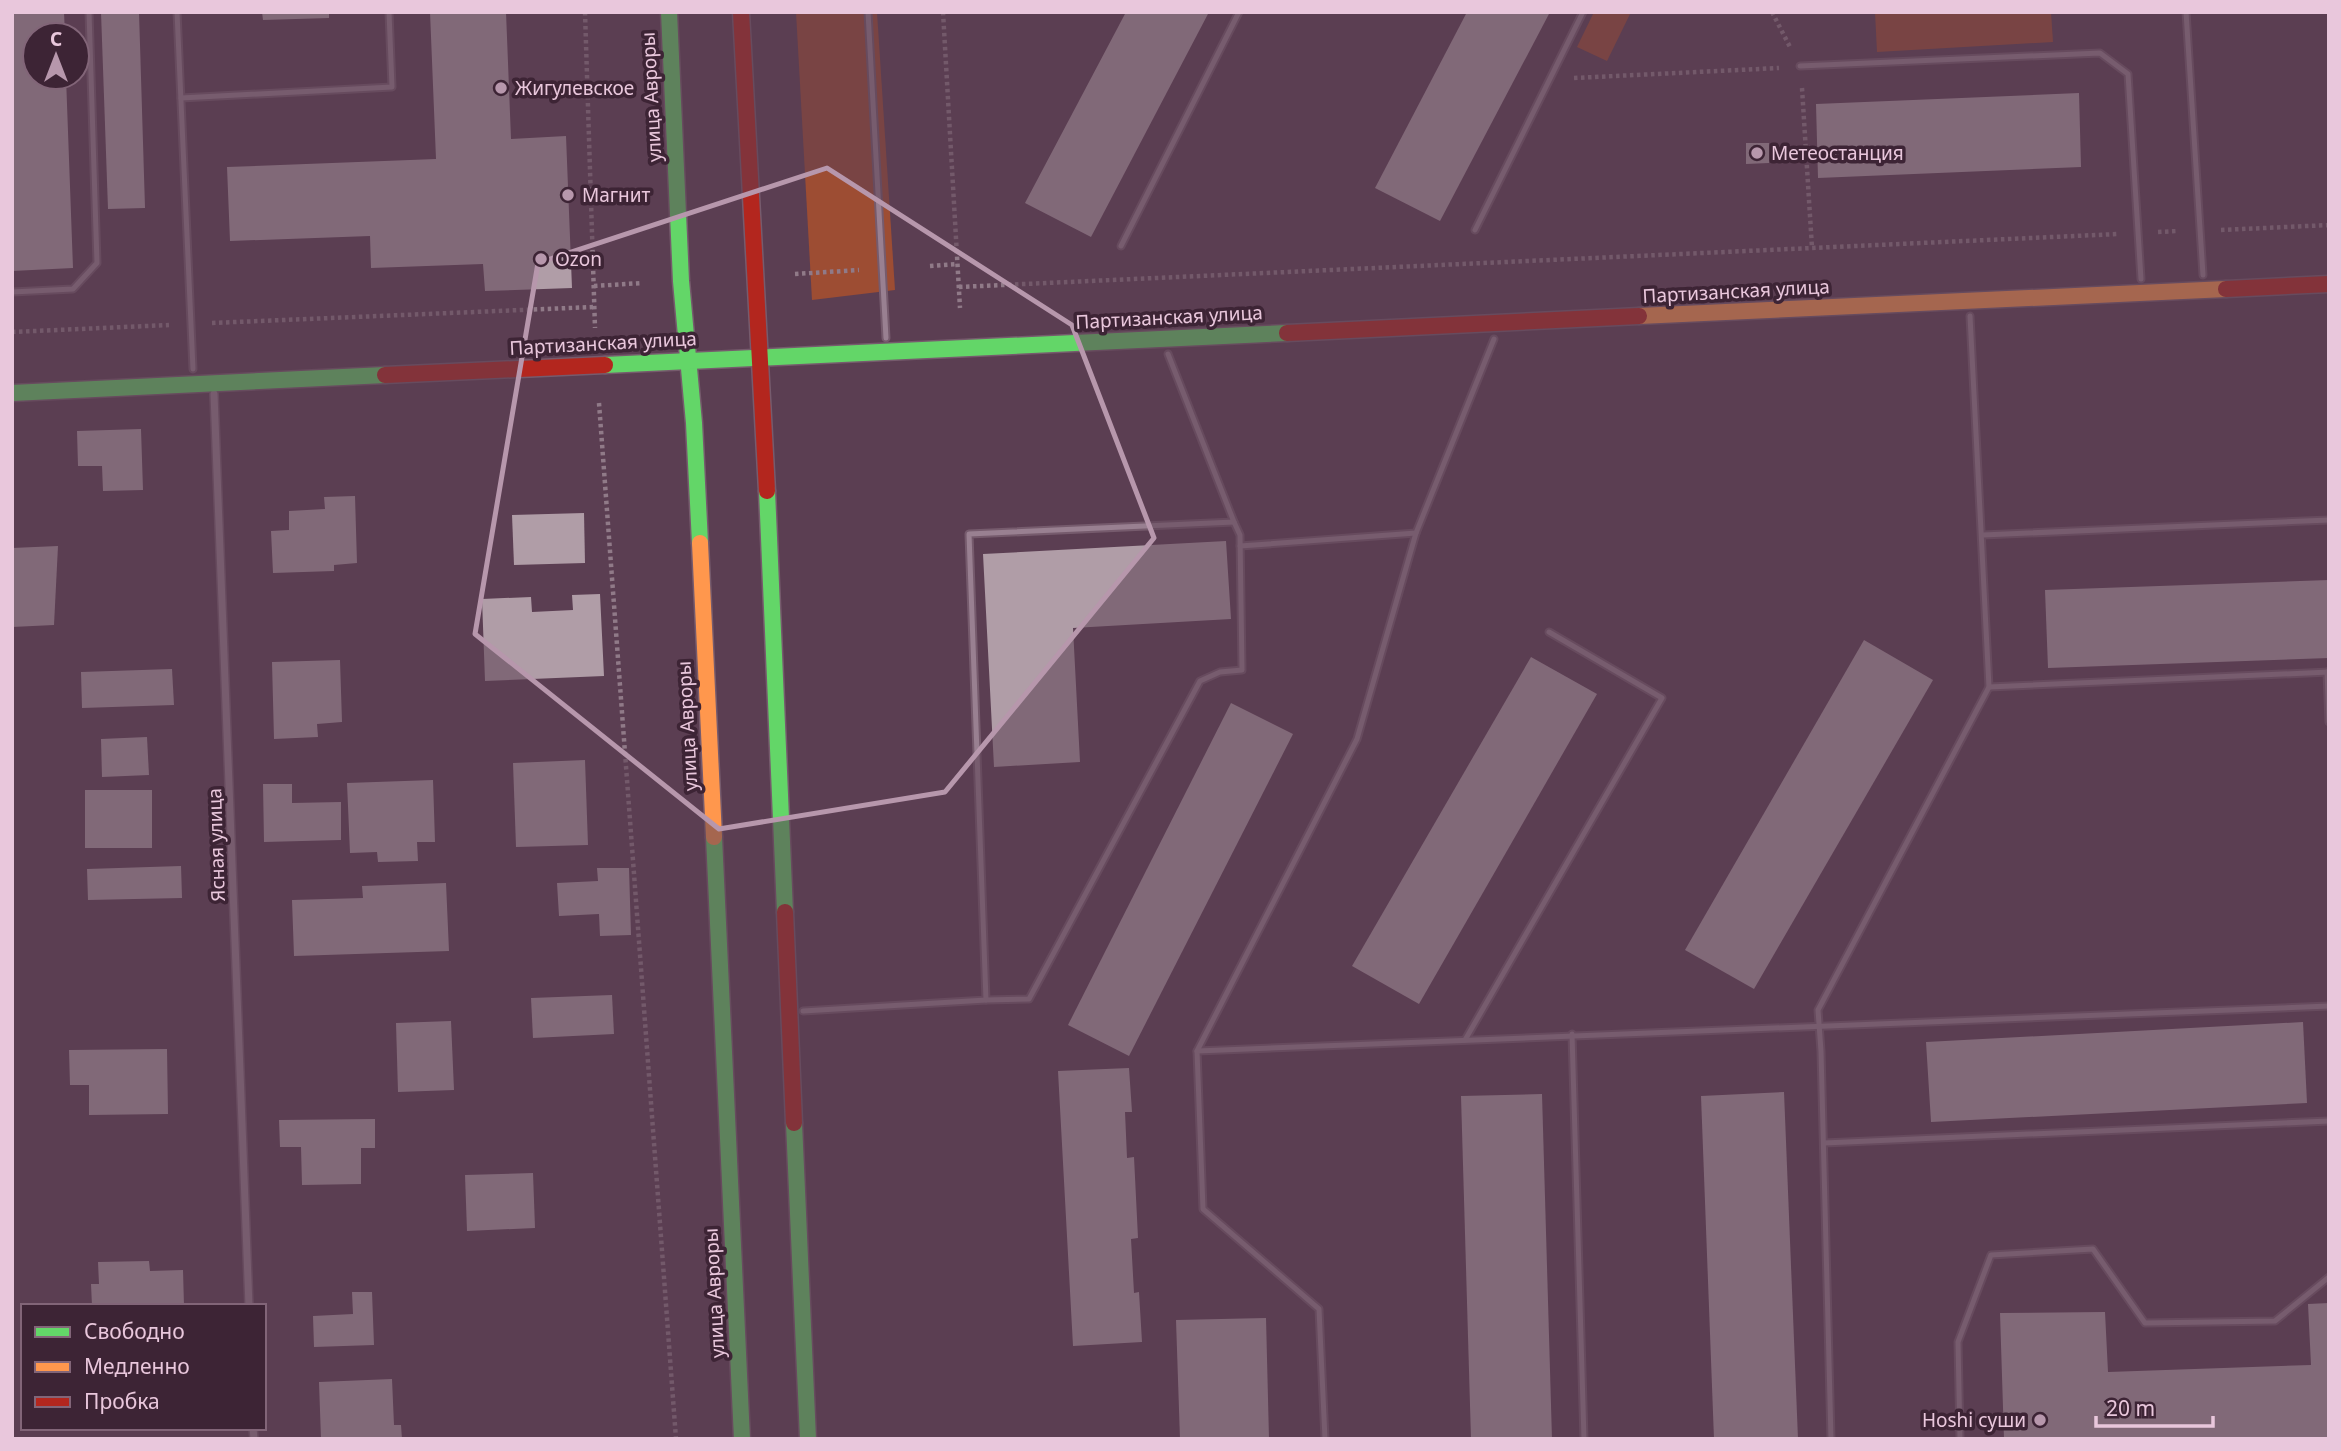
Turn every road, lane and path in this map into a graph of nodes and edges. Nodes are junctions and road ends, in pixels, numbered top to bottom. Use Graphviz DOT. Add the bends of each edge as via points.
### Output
graph roads {
  1 [pos="89,12"];
  2 [pos="177,12"];
  3 [pos="389,12"];
  4 [pos="585,12"];
  5 [pos="669,12"];
  6 [pos="741,12"];
  7 [pos="868,12"];
  8 [pos="943,12"];
  9 [pos="1238,12"];
  10 [pos="1583,12"];
  11 [pos="1772,12"];
  12 [pos="2186,12"];
  13 [pos="1800,66"];
  14 [pos="1565,79"];
  15 [pos="181,98"];
  16 [pos="2329,225"];
  17 [pos="1475,230"];
  18 [pos="2199,230"];
  19 [pos="2138,233"];
  20 [pos="1121,246"];
  21 [pos="1812,248"];
  22 [pos="958,264"];
  23 [pos="930,266"];
  24 [pos="862,270"];
  25 [pos="795,274"];
  26 [pos="645,283"];
  27 [pos="2329,284"];
  28 [pos="594,286"];
  29 [pos="959,287"];
  30 [pos="2204,290"];
  31 [pos="12,292"];
  32 [pos="2142,293"];
  33 [pos="1969,301"];
  34 [pos="593,307"];
  35 [pos="1500,322"];
  36 [pos="191,324"];
  37 [pos="12,332"];
  38 [pos="1162,338"];
  39 [pos="962,347"];
  40 [pos="886,350"];
  41 [pos="760,356"];
  42 [pos="686,360"];
  43 [pos="597,364"];
  44 [pos="214,383"];
  45 [pos="194,384"];
  46 [pos="12,393"];
  47 [pos="2329,520"];
  48 [pos="1234,522"];
  49 [pos="1416,533"];
  50 [pos="1983,535"];
  51 [pos="1240,547"];
  52 [pos="1549,632"];
  53 [pos="2328,672"];
  54 [pos="1989,687"];
  55 [pos="2329,722"];
  56 [pos="986,1000"];
  57 [pos="2329,1006"];
  58 [pos="789,1012"];
  59 [pos="1819,1024"];
  60 [pos="1572,1034"];
  61 [pos="1465,1040"];
  62 [pos="1197,1051"];
  63 [pos="2329,1121"];
  64 [pos="1824,1143"];
  65 [pos="2329,1277"];
  66 [pos="249,1304"];
  67 [pos="676,1439"];
  68 [pos="742,1439"];
  69 [pos="808,1439"];
  70 [pos="1325,1439"];
  71 [pos="1584,1439"];
  72 [pos="1832,1439"];
  73 [pos="1960,1439"];
  1 -- 31 [label="lane" via="97,263 73,289"];
  2 -- 15 [label="lane"];
  3 -- 15 [label="lane" via="392,87"];
  4 -- 28 [label="path"];
  5 -- 42 [label="main road, улица Авроры"];
  6 -- 41 [label="main road"];
  7 -- 40 [label="lane"];
  8 -- 22 [label="path"];
  9 -- 20 [label="lane"];
  10 -- 17 [label="lane"];
  11 -- 13 [label="path"];
  12 -- 18 [label="lane"];
  13 -- 14 [label="path"];
  13 -- 19 [label="lane" via="2100,53 2128,74"];
  13 -- 21 [label="path"];
  15 -- 36 [label="lane"];
  16 -- 18 [label="path"];
  18 -- 19 [label="path"];
  18 -- 30 [label="lane"];
  19 -- 21 [label="path"];
  19 -- 32 [label="lane"];
  21 -- 29 [label="path"];
  22 -- 23 [label="path"];
  22 -- 29 [label="path"];
  24 -- 25 [label="path"];
  26 -- 28 [label="path"];
  27 -- 30 [label="main road, Партизанская улица"];
  28 -- 34 [label="path"];
  29 -- 39 [label="path"];
  30 -- 32 [label="main road, Партизанская улица"];
  32 -- 33 [label="main road, Партизанская улица"];
  33 -- 35 [label="main road, Партизанская улица"];
  33 -- 50 [label="lane"];
  34 -- 36 [label="path"];
  34 -- 43 [label="path"];
  35 -- 38 [label="main road, Партизанская улица"];
  35 -- 49 [label="lane"];
  36 -- 37 [label="path"];
  36 -- 45 [label="lane"];
  38 -- 39 [label="main road, Партизанская улица"];
  38 -- 48 [label="lane"];
  39 -- 40 [label="main road, Партизанская улица"];
  40 -- 41 [label="main road, Партизанская улица"];
  41 -- 42 [label="main road, Партизанская улица"];
  41 -- 58 [label="main road"];
  42 -- 43 [label="main road, Партизанская улица"];
  42 -- 68 [label="main road, улица Авроры" via="694,423"];
  43 -- 44 [label="main road, Партизанская улица"];
  43 -- 67 [label="path"];
  44 -- 45 [label="main road, Партизанская улица"];
  44 -- 66 [label="street, Ясная улица"];
  45 -- 46 [label="main road, Партизанская улица"];
  47 -- 50 [label="lane"];
  48 -- 51 [label="lane"];
  48 -- 56 [label="lane" via="969,534"];
  49 -- 51 [label="lane"];
  49 -- 62 [label="lane" via="1357,739"];
  50 -- 54 [label="lane"];
  51 -- 56 [label="lane" via="1242,670 1220,672 1200,681 1029,999"];
  52 -- 61 [label="lane" via="1662,698"];
  53 -- 54 [label="lane"];
  53 -- 55 [label="lane"];
  54 -- 59 [label="lane" via="1818,1010"];
  56 -- 58 [label="lane"];
  57 -- 59 [label="lane"];
  58 -- 69 [label="main road"];
  59 -- 60 [label="lane"];
  59 -- 64 [label="lane"];
  60 -- 61 [label="lane"];
  60 -- 71 [label="lane"];
  61 -- 62 [label="lane"];
  62 -- 70 [label="lane" via="1203,1209 1319,1309"];
  63 -- 64 [label="lane"];
  64 -- 72 [label="lane"];
  65 -- 73 [label="lane" via="2275,1321 2146,1323 2093,1249 1991,1255 1958,1342"];
}
